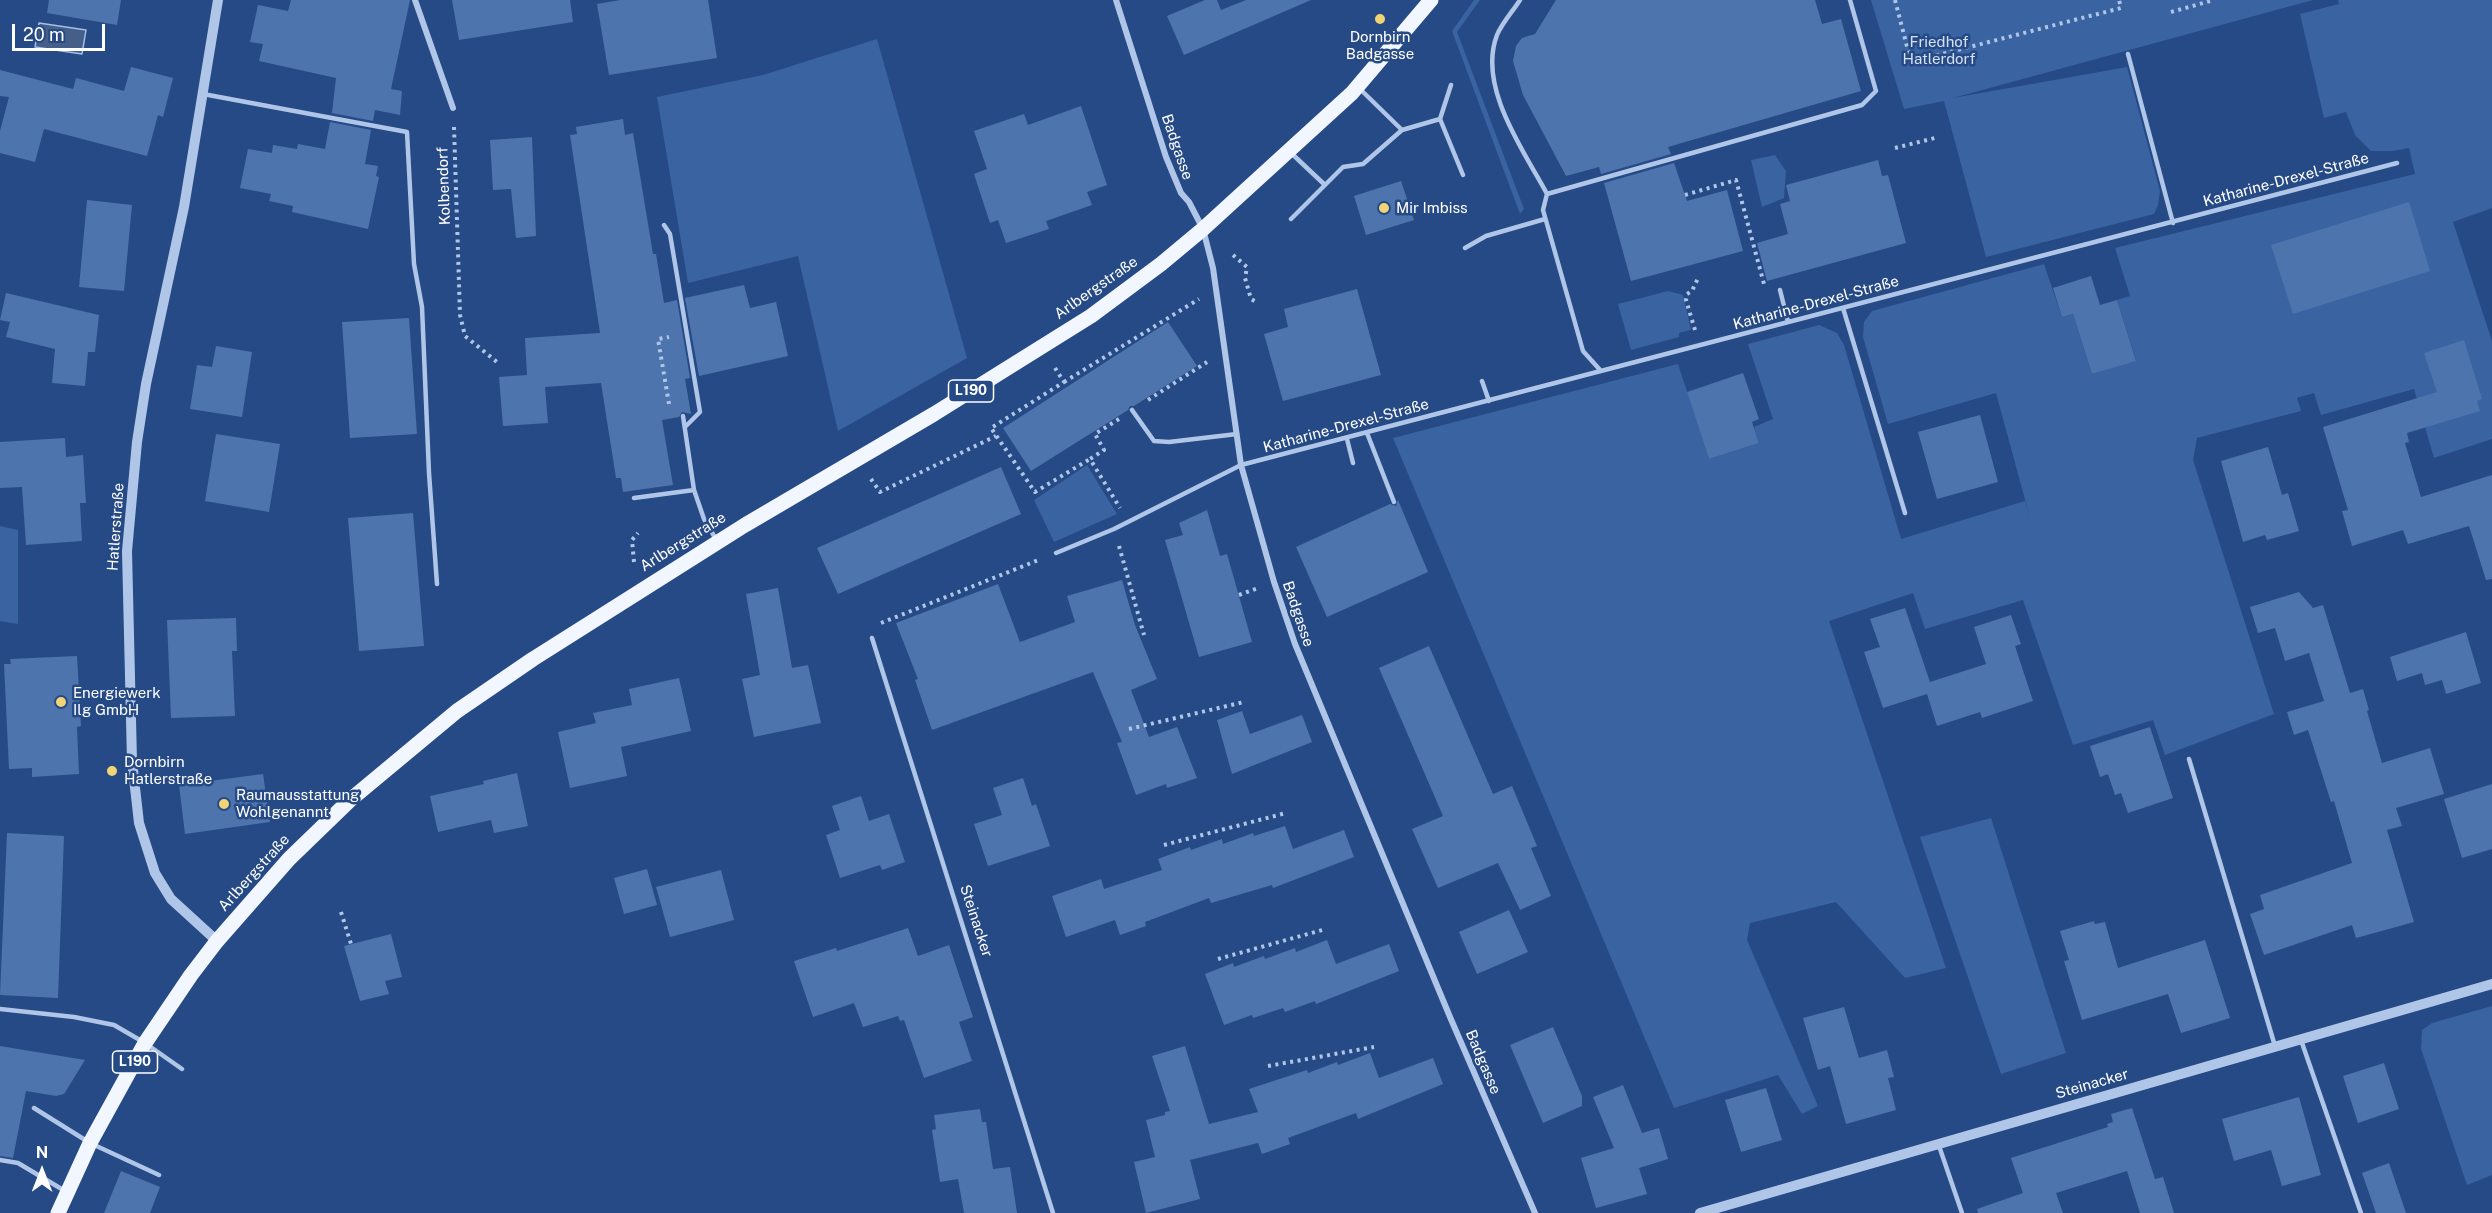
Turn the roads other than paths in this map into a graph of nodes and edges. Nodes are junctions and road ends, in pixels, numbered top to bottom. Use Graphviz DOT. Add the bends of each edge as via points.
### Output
graph roads {
  1 [pos="218,0"];
  2 [pos="415,0"];
  3 [pos="1116,0"];
  4 [pos="1431,0"];
  5 [pos="1520,0"];
  6 [pos="1850,0"];
  7 [pos="2128,54"];
  8 [pos="1450,85"];
  9 [pos="1358,87"];
  10 [pos="203,94"];
  11 [pos="453,108"];
  12 [pos="1440,119"];
  13 [pos="1402,130"];
  14 [pos="1289,151"];
  15 [pos="2397,163"];
  16 [pos="1463,175"];
  17 [pos="1325,185"];
  18 [pos="1547,194"];
  19 [pos="1291,219"];
  20 [pos="1545,219"];
  21 [pos="2173,223"];
  22 [pos="664,225"];
  23 [pos="1203,229"];
  24 [pos="1465,248"];
  25 [pos="1780,290"];
  26 [pos="1843,308"];
  27 [pos="1788,322"];
  28 [pos="1601,371"];
  29 [pos="1482,381"];
  30 [pos="1489,401"];
  31 [pos="1132,410"];
  32 [pos="682,416"];
  33 [pos="685,427"];
  34 [pos="1367,434"];
  35 [pos="1237,435"];
  36 [pos="1347,439"];
  37 [pos="1353,463"];
  38 [pos="1241,465"];
  39 [pos="694,490"];
  40 [pos="634,498"];
  41 [pos="1394,502"];
  42 [pos="1905,513"];
  43 [pos="718,542"];
  44 [pos="1056,553"];
  45 [pos="437,584"];
  46 [pos="872,638"];
  47 [pos="2189,759"];
  48 [pos="217,941"];
  49 [pos="2492,984"];
  50 [pos="0,1009"];
  51 [pos="2301,1038"];
  52 [pos="145,1043"];
  53 [pos="2275,1046"];
  54 [pos="182,1070"];
  55 [pos="34,1108"];
  56 [pos="90,1143"];
  57 [pos="1938,1143"];
  58 [pos="0,1160"];
  59 [pos="159,1175"];
  60 [pos="67,1192"];
  61 [pos="58,1213"];
  62 [pos="1053,1213"];
  63 [pos="1535,1213"];
  64 [pos="1700,1213"];
  65 [pos="1962,1213"];
  66 [pos="2361,1213"];
  1 -- 10 [label="street, Hatlerstraße"];
  2 -- 11 [label="street"];
  3 -- 23 [label="street, Badgasse" via="1166,156 1181,193"];
  4 -- 9 [label="main road, Arlbergstraße / L190"];
  5 -- 18 [label="lane" via="1497,35 1492,66 1500,107"];
  6 -- 18 [label="lane" via="1876,91 1862,105"];
  7 -- 21 [label="lane"];
  8 -- 12 [label="lane"];
  9 -- 13 [label="lane"];
  9 -- 14 [label="main road, Arlbergstraße / L190"];
  10 -- 45 [label="lane" via="407,132 414,264 422,307"];
  10 -- 48 [label="street, Hatlerstraße" via="140,426 127,551 128,648 132,760 139,823 155,873 171,899"];
  12 -- 13 [label="lane"];
  12 -- 16 [label="lane"];
  13 -- 17 [label="lane" via="1364,164 1343,167"];
  14 -- 17 [label="lane"];
  14 -- 23 [label="main road, Arlbergstraße / L190"];
  15 -- 21 [label="lane, Katharine-Drexel-Straße"];
  17 -- 19 [label="lane"];
  18 -- 20 [label="lane"];
  20 -- 24 [label="lane" via="1486,236"];
  20 -- 28 [label="lane" via="1583,351"];
  21 -- 26 [label="lane, Katharine-Drexel-Straße"];
  22 -- 33 [label="lane" via="670,234 700,412"];
  23 -- 35 [label="street, Badgasse" via="1213,268"];
  23 -- 43 [label="main road, Arlbergstraße / L190" via="1090,316"];
  25 -- 27 [label="lane"];
  26 -- 27 [label="lane, Katharine-Drexel-Straße"];
  26 -- 42 [label="lane"];
  27 -- 28 [label="lane, Katharine-Drexel-Straße"];
  28 -- 30 [label="lane, Katharine-Drexel-Straße"];
  29 -- 30 [label="lane"];
  30 -- 34 [label="lane, Katharine-Drexel-Straße"];
  31 -- 35 [label="lane" via="1154,441"];
  32 -- 33 [label="lane"];
  33 -- 39 [label="lane"];
  34 -- 36 [label="lane, Katharine-Drexel-Straße"];
  34 -- 41 [label="lane"];
  35 -- 38 [label="street, Badgasse"];
  36 -- 37 [label="lane"];
  36 -- 38 [label="lane, Katharine-Drexel-Straße"];
  38 -- 44 [label="lane, Katharine-Drexel-Straße"];
  38 -- 63 [label="street, Badgasse" via="1295,644"];
  39 -- 40 [label="lane"];
  39 -- 43 [label="lane" via="704,519"];
  43 -- 48 [label="main road, Arlbergstraße / L190" via="480,694 407,751 289,859"];
  46 -- 62 [label="lane, Steinacker"];
  47 -- 53 [label="lane"];
  48 -- 52 [label="main road, Arlbergstraße / L190"];
  49 -- 51 [label="street, Steinacker"];
  50 -- 52 [label="lane" via="114,1025"];
  51 -- 53 [label="street, Steinacker"];
  51 -- 66 [label="lane"];
  52 -- 54 [label="lane"];
  52 -- 56 [label="main road, Arlbergstraße / L190"];
  53 -- 57 [label="street, Steinacker"];
  55 -- 56 [label="lane"];
  56 -- 59 [label="lane"];
  56 -- 60 [label="main road, Arlbergstraße / L190"];
  57 -- 64 [label="street, Steinacker"];
  57 -- 65 [label="lane"];
  58 -- 60 [label="lane" via="18,1163"];
  60 -- 61 [label="main road, Arlbergstraße / L190"];
}
